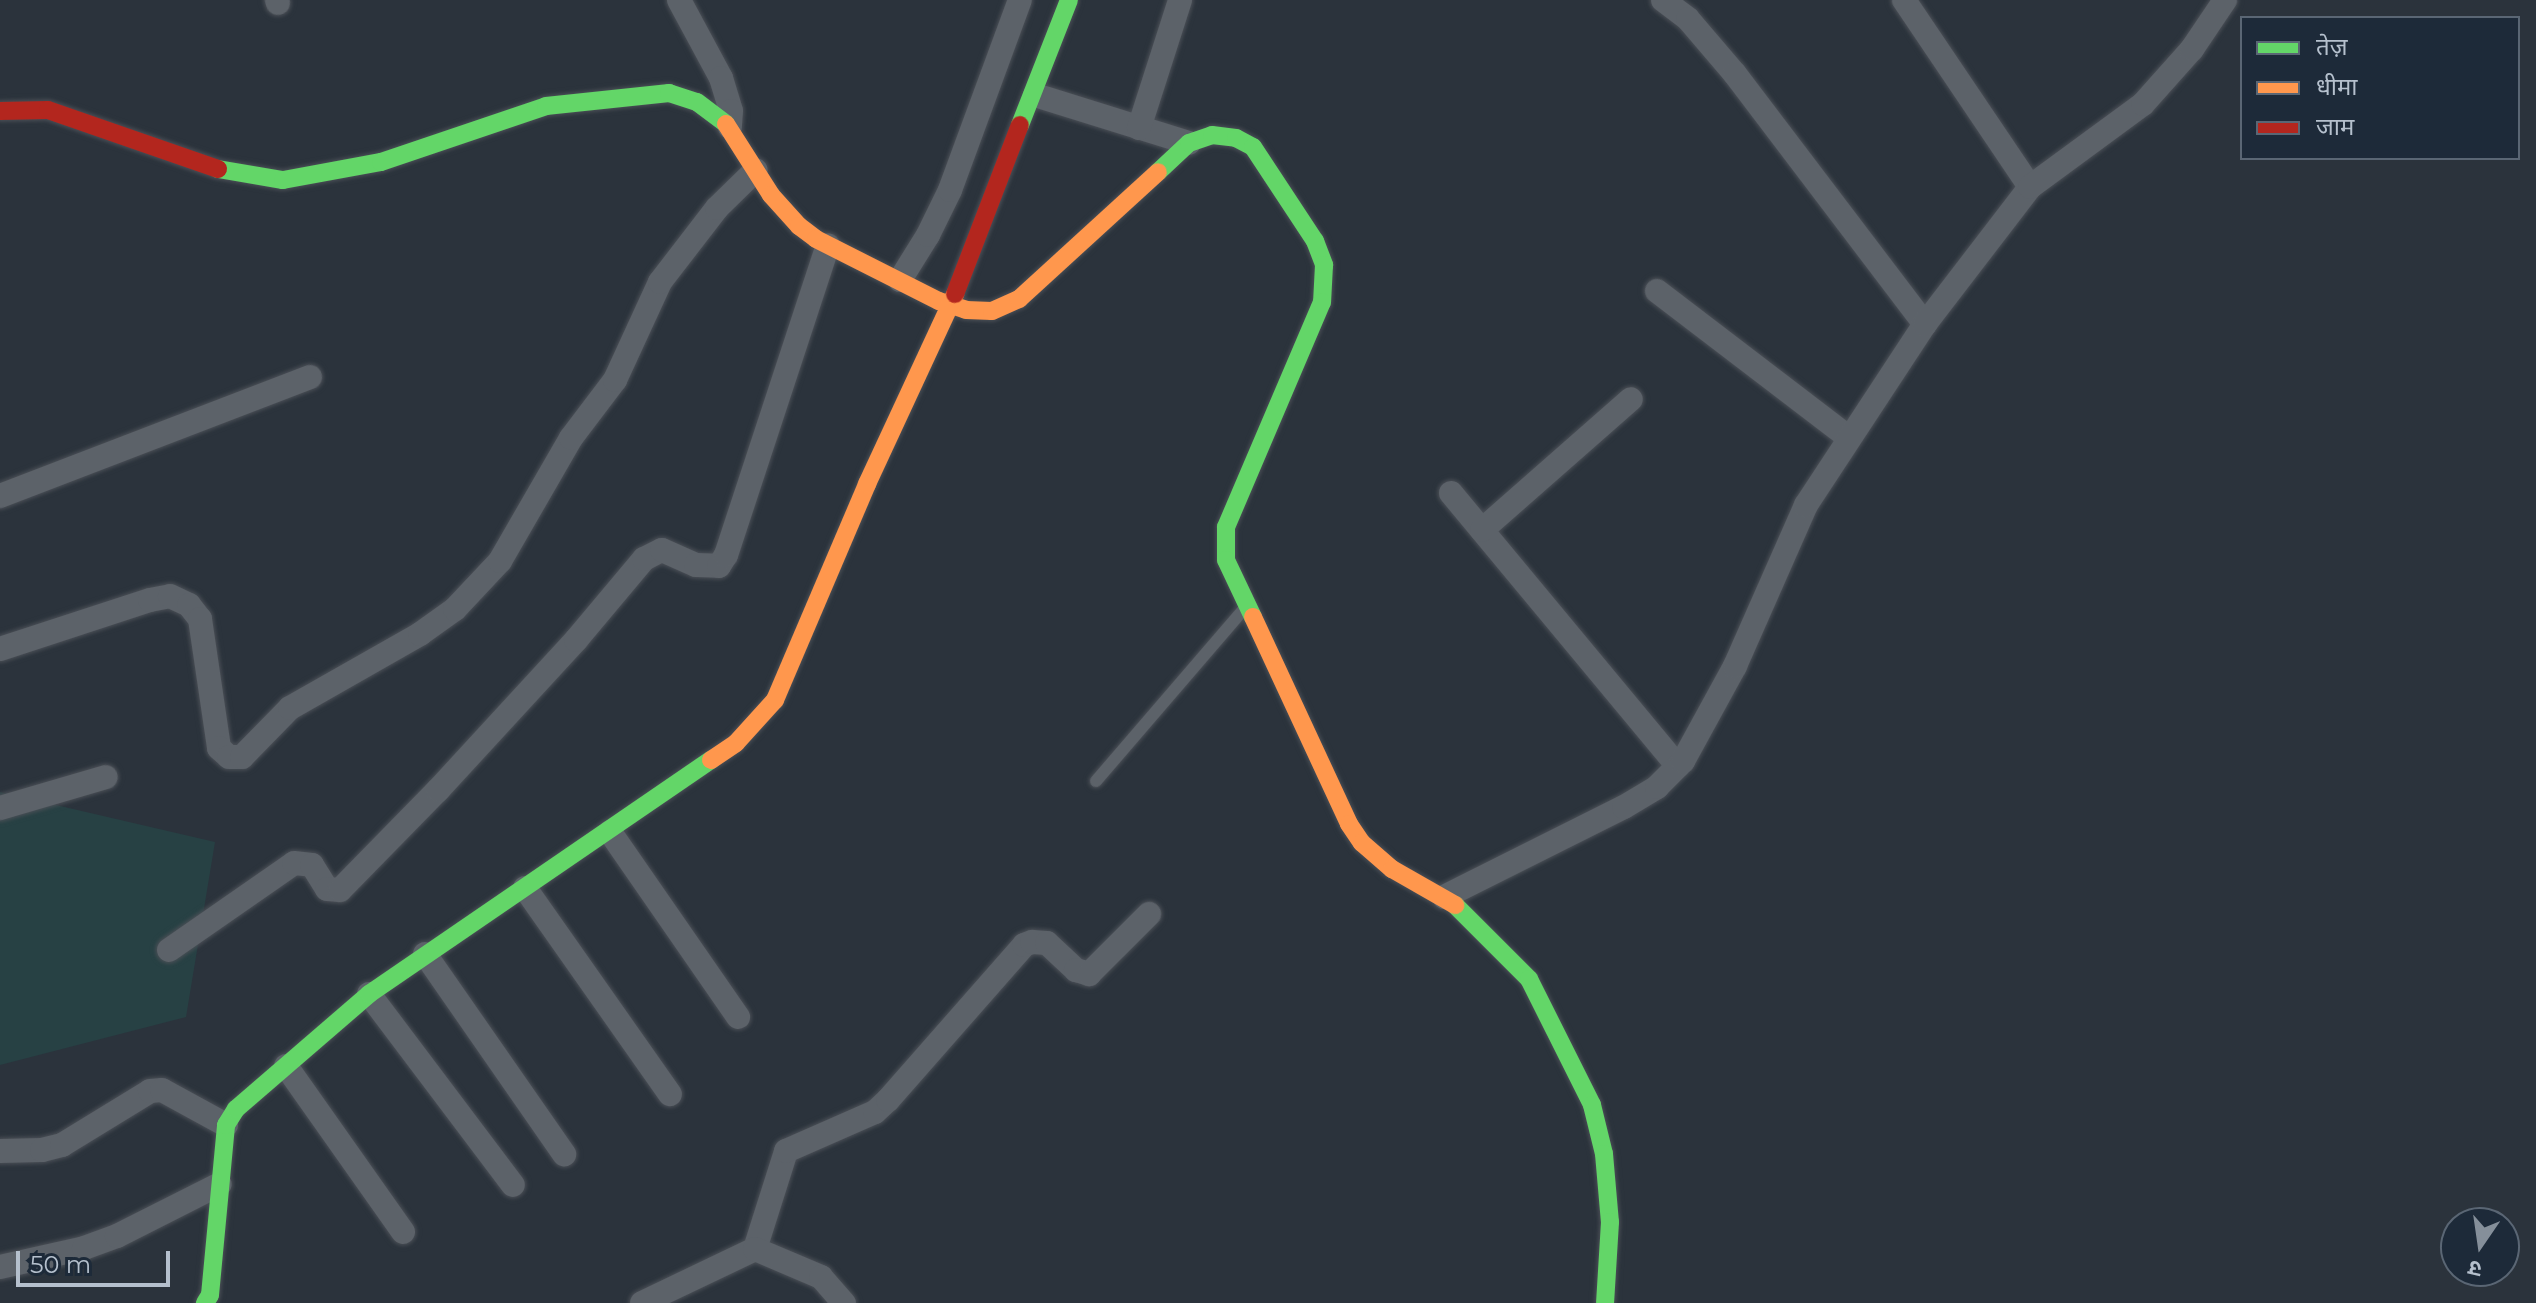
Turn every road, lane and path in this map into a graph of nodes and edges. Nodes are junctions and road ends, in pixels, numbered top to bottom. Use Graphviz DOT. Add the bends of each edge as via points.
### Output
graph roads {
  1 [pos="679,0"];
  2 [pos="1020,0"];
  3 [pos="1069,0"];
  4 [pos="1180,0"];
  5 [pos="1663,0"];
  6 [pos="1904,0"];
  7 [pos="2225,0"];
  8 [pos="1035,95"];
  9 [pos="0,111"];
  10 [pos="730,127"];
  11 [pos="1139,128"];
  12 [pos="1189,143"];
  13 [pos="756,170"];
  14 [pos="2030,187"];
  15 [pos="828,245"];
  16 [pos="905,282"];
  17 [pos="1657,291"];
  18 [pos="945,303"];
  19 [pos="1925,324"];
  20 [pos="310,377"];
  21 [pos="1631,399"];
  22 [pos="1848,437"];
  23 [pos="1451,493"];
  24 [pos="0,496"];
  25 [pos="1482,530"];
  26 [pos="1247,606"];
  27 [pos="0,649"];
  28 [pos="1678,766"];
  29 [pos="106,777"];
  30 [pos="1096,781"];
  31 [pos="0,808"];
  32 [pos="610,832"];
  33 [pos="525,888"];
  34 [pos="1444,897"];
  35 [pos="1149,914"];
  36 [pos="169,950"];
  37 [pos="425,954"];
  38 [pos="369,994"];
  39 [pos="738,1017"];
  40 [pos="286,1066"];
  41 [pos="670,1094"];
  42 [pos="226,1125"];
  43 [pos="0,1151"];
  44 [pos="564,1154"];
  45 [pos="220,1184"];
  46 [pos="513,1185"];
  47 [pos="403,1232"];
  48 [pos="755,1249"];
  49 [pos="0,1267"];
  50 [pos="205,1303"];
  51 [pos="642,1303"];
  52 [pos="844,1303"];
  53 [pos="1605,1303"];
  1 -- 10 [label="street" via="721,78"];
  2 -- 16 [label="street" via="950,190"];
  3 -- 8 [label="street"];
  4 -- 11 [label="street"];
  5 -- 19 [label="street" via="1688,19 1735,74"];
  6 -- 14 [label="street"];
  7 -- 14 [label="street" via="2192,49 2143,104"];
  8 -- 11 [label="street"];
  8 -- 18 [label="street"];
  9 -- 10 [label="street" via="48,110 226,172 283,180 381,162 498,120 591,99 669,93 697,102"];
  10 -- 13 [label="street"];
  11 -- 12 [label="street"];
  12 -- 18 [label="street" via="1019,299 992,311"];
  12 -- 26 [label="street" via="1212,135 1253,147 1315,241 1324,265 1317,317 1226,527 1226,560"];
  13 -- 15 [label="street" via="799,226"];
  13 -- 27 [label="street" via="710,216 660,282 615,380 571,438 500,561 476,589 420,634 290,708 242,757 229,757 219,748 200,619 189,605 170,596"];
  14 -- 19 [label="street"];
  15 -- 16 [label="street"];
  15 -- 36 [label="street" via="719,566 696,565 662,550 644,559 576,640 340,890 327,889 312,865 294,863"];
  16 -- 18 [label="street"];
  17 -- 22 [label="street"];
  18 -- 32 [label="street" via="775,700 736,743"];
  19 -- 22 [label="street"];
  20 -- 24 [label="street"];
  21 -- 25 [label="street"];
  22 -- 28 [label="street" via="1806,505 1735,666"];
  23 -- 25 [label="street"];
  25 -- 28 [label="street"];
  26 -- 30 [label="lane"];
  26 -- 34 [label="street" via="1349,824 1377,858"];
  28 -- 34 [label="street" via="1657,787 1624,807"];
  29 -- 31 [label="street"];
  32 -- 33 [label="street"];
  32 -- 39 [label="street"];
  33 -- 37 [label="street"];
  33 -- 41 [label="street"];
  34 -- 53 [label="street" via="1529,979 1592,1105 1609,1188"];
  35 -- 48 [label="street" via="1089,974 1076,970 1047,943 1024,945 875,1112 786,1151"];
  37 -- 38 [label="street"];
  37 -- 44 [label="street"];
  38 -- 40 [label="street"];
  38 -- 46 [label="street"];
  40 -- 42 [label="street" via="236,1109"];
  40 -- 47 [label="street"];
  42 -- 43 [label="street" via="162,1090 150,1091 62,1145"];
  42 -- 45 [label="street"];
  45 -- 49 [label="street" via="117,1236"];
  45 -- 50 [label="street"];
  48 -- 51 [label="street"];
  48 -- 52 [label="street" via="821,1277"];
}
